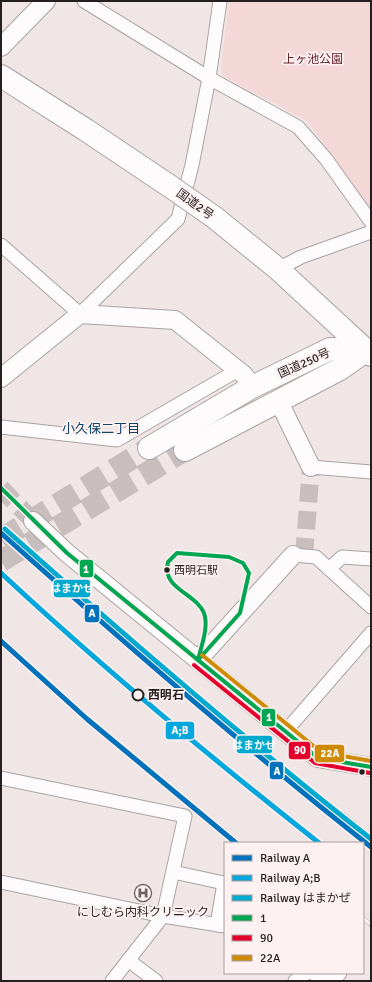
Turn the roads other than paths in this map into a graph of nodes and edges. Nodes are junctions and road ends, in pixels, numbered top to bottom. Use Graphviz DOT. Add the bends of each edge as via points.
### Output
graph roads {
  1 [pos="46,1"];
  2 [pos="84,1"];
  3 [pos="220,1"];
  4 [pos="1,47"];
  5 [pos="1,76"];
  6 [pos="209,78"];
  7 [pos="371,222"];
  8 [pos="371,232"];
  9 [pos="2,248"];
  10 [pos="278,269"];
  11 [pos="80,314"];
  12 [pos="369,352"];
  13 [pos="238,370"];
  14 [pos="1,378"];
  15 [pos="252,387"];
  16 [pos="279,402"];
  17 [pos="1,427"];
  18 [pos="149,448"];
  19 [pos="186,450"];
  20 [pos="311,467"];
  21 [pos="371,472"];
  22 [pos="33,521"];
  23 [pos="293,555"];
  24 [pos="371,559"];
  25 [pos="329,569"];
  26 [pos="371,607"];
  27 [pos="371,633"];
  28 [pos="198,660"];
  29 [pos="286,732"];
  30 [pos="371,767"];
  31 [pos="1,778"];
  32 [pos="173,872"];
  33 [pos="1,882"];
  34 [pos="163,916"];
  35 [pos="221,925"];
  36 [pos="128,960"];
  37 [pos="315,974"];
  38 [pos="339,974"];
  39 [pos="112,981"];
  40 [pos="156,981"];
  1 -- 4 [label="street"];
  2 -- 6 [label="street"];
  3 -- 6 [label="street"];
  5 -- 10 [label="highway, 国道2号, bridge" via="171,187 214,217"];
  6 -- 7 [label="street" via="298,127 326,159"];
  6 -- 11 [label="street" via="192,165 178,219"];
  8 -- 10 [label="street" via="301,257"];
  9 -- 11 [label="street"];
  10 -- 12 [label="highway, 国道2号"];
  11 -- 13 [label="street" via="174,320"];
  11 -- 14 [label="street"];
  12 -- 15 [label="highway, 国道250号" via="330,349"];
  12 -- 16 [label="highway, 国道250号"];
  13 -- 15 [label="street"];
  13 -- 17 [label="street" via="117,440"];
  15 -- 18 [label="highway, 国道250号"];
  16 -- 19 [label="highway, 国道250号" via="231,424"];
  16 -- 20 [label="street"];
  20 -- 21 [label="street"];
  22 -- 28 [label="street" via="67,553"];
  23 -- 25 [label="street" via="316,557"];
  23 -- 28 [label="street"];
  24 -- 25 [label="street" via="342,557"];
  25 -- 26 [label="street"];
  27 -- 29 [label="street"];
  28 -- 29 [label="street"];
  29 -- 30 [label="street" via="318,758"];
  31 -- 32 [label="street" via="185,816"];
  32 -- 34 [label="street"];
  32 -- 35 [label="street" via="224,883"];
  33 -- 34 [label="street"];
  34 -- 35 [label="street"];
  34 -- 36 [label="street"];
  36 -- 39 [label="street"];
  36 -- 40 [label="street"];
  37 -- 38 [label="street" via="318,978 328,980 336,978"];
}
